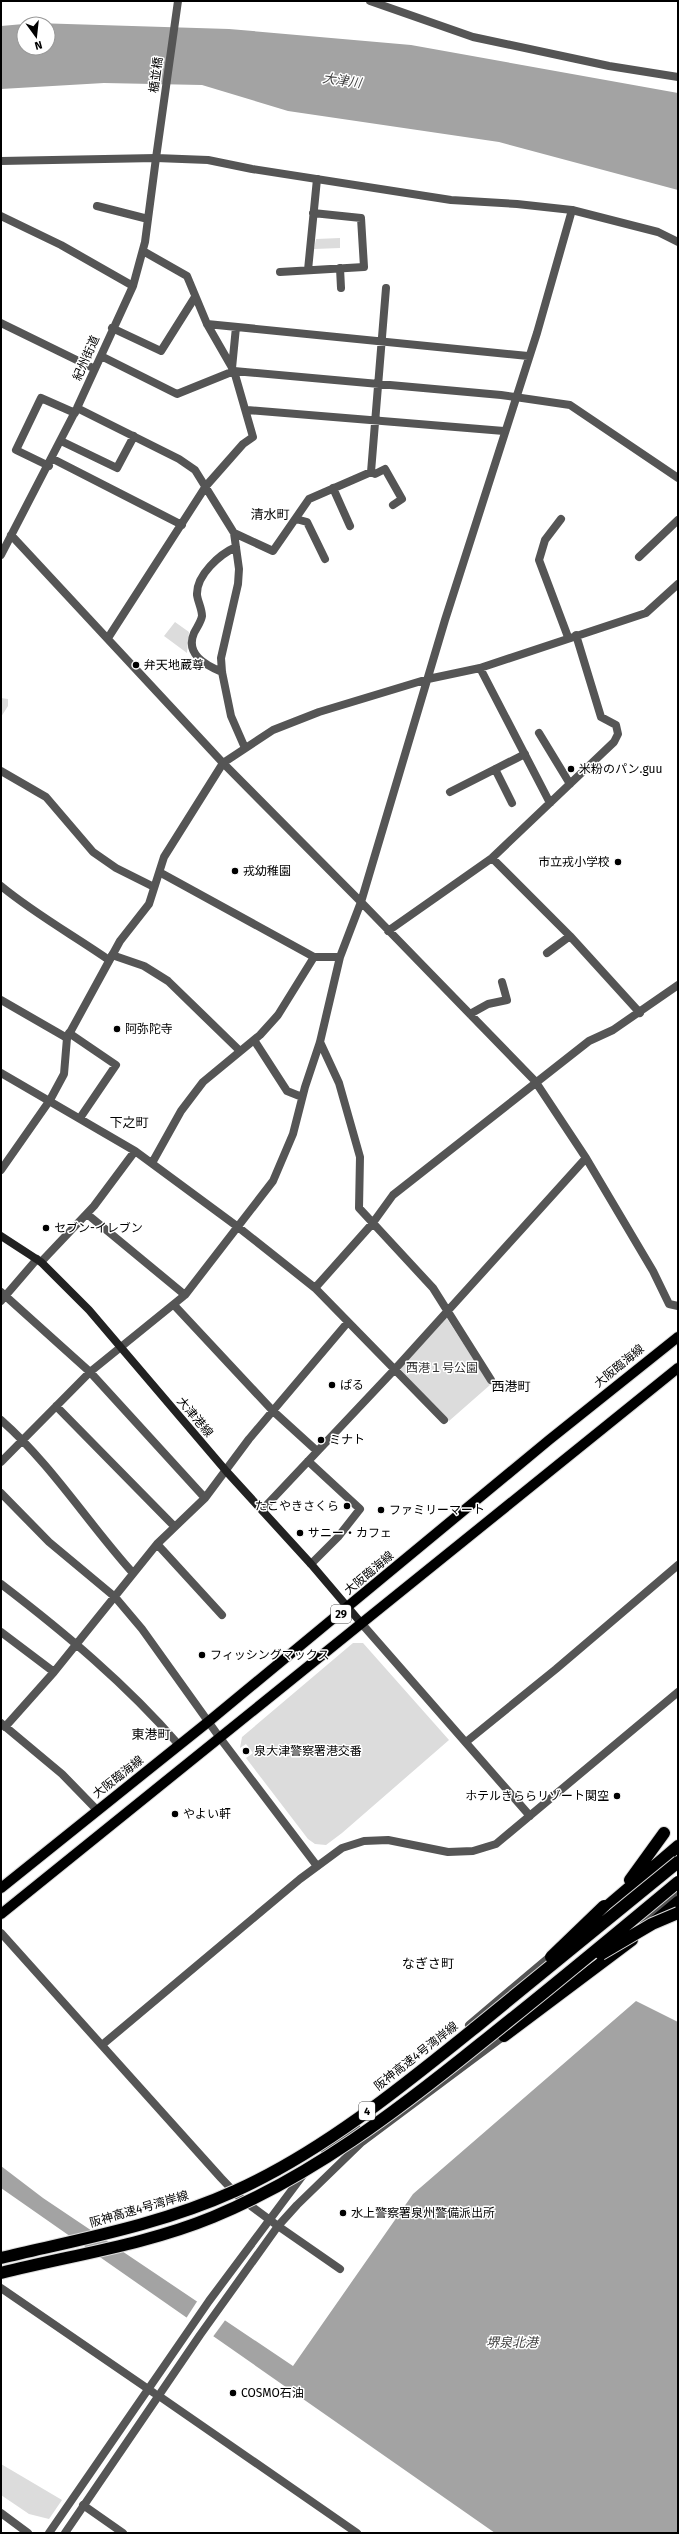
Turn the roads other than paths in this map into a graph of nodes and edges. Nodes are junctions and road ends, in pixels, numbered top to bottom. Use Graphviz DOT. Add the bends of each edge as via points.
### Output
graph roads {
  1 [pos="178,1"];
  2 [pos="370,1"];
  3 [pos="678,77"];
  4 [pos="157,155"];
  5 [pos="1,162"];
  6 [pos="317,179"];
  7 [pos="97,206"];
  8 [pos="572,210"];
  9 [pos="313,213"];
  10 [pos="1,216"];
  11 [pos="148,219"];
  12 [pos="678,242"];
  13 [pos="144,251"];
  14 [pos="340,268"];
  15 [pos="308,270"];
  16 [pos="280,272"];
  17 [pos="133,286"];
  18 [pos="341,288"];
  19 [pos="386,288"];
  20 [pos="195,297"];
  21 [pos="1,323"];
  22 [pos="207,324"];
  23 [pos="236,327"];
  24 [pos="112,328"];
  25 [pos="382,341"];
  26 [pos="101,356"];
  27 [pos="528,356"];
  28 [pos="95,369"];
  29 [pos="233,370"];
  30 [pos="378,383"];
  31 [pos="515,397"];
  32 [pos="247,410"];
  33 [pos="76,411"];
  34 [pos="375,421"];
  35 [pos="504,431"];
  36 [pos="134,436"];
  37 [pos="61,441"];
  38 [pos="51,462"];
  39 [pos="371,472"];
  40 [pos="678,478"];
  41 [pos="206,486"];
  42 [pos="333,488"];
  43 [pos="392,504"];
  44 [pos="296,519"];
  45 [pos="561,519"];
  46 [pos="678,520"];
  47 [pos="182,525"];
  48 [pos="350,526"];
  49 [pos="234,533"];
  50 [pos="10,535"];
  51 [pos="236,547"];
  52 [pos="1,554"];
  53 [pos="639,557"];
  54 [pos="325,559"];
  55 [pos="678,584"];
  56 [pos="572,636"];
  57 [pos="108,638"];
  58 [pos="480,668"];
  59 [pos="222,672"];
  60 [pos="428,679"];
  61 [pos="538,733"];
  62 [pos="245,748"];
  63 [pos="525,754"];
  64 [pos="223,763"];
  65 [pos="495,769"];
  66 [pos="1,771"];
  67 [pos="570,784"];
  68 [pos="450,792"];
  69 [pos="512,803"];
  70 [pos="550,803"];
  71 [pos="492,858"];
  72 [pos="161,873"];
  73 [pos="1,886"];
  74 [pos="154,887"];
  75 [pos="361,902"];
  76 [pos="388,931"];
  77 [pos="570,936"];
  78 [pos="547,953"];
  79 [pos="111,957"];
  80 [pos="314,957"];
  81 [pos="340,958"];
  82 [pos="502,982"];
  83 [pos="678,985"];
  84 [pos="1,1000"];
  85 [pos="640,1013"];
  86 [pos="470,1014"];
  87 [pos="68,1035"];
  88 [pos="254,1040"];
  89 [pos="320,1042"];
  90 [pos="240,1051"];
  91 [pos="1,1073"];
  92 [pos="535,1081"];
  93 [pos="302,1097"];
  94 [pos="50,1100"];
  95 [pos="80,1118"];
  96 [pos="135,1151"];
  97 [pos="586,1158"];
  98 [pos="152,1163"];
  99 [pos="1,1170"];
  100 [pos="87,1214"];
  101 [pos="372,1224"];
  102 [pos="238,1228"];
  103 [pos="1,1236"];
  104 [pos="39,1261"];
  105 [pos="315,1288"];
  106 [pos="185,1295"];
  107 [pos="3,1296"];
  108 [pos="174,1306"];
  109 [pos="678,1306"];
  110 [pos="447,1312"];
  111 [pos="348,1322"];
  112 [pos="678,1337"];
  113 [pos="120,1347"];
  114 [pos="396,1368"];
  115 [pos="678,1368"];
  116 [pos="90,1372"];
  117 [pos="491,1380"];
  118 [pos="56,1406"];
  119 [pos="273,1411"];
  120 [pos="1,1420"];
  121 [pos="444,1420"];
  122 [pos="22,1439"];
  123 [pos="317,1451"];
  124 [pos="308,1461"];
  125 [pos="1,1462"];
  126 [pos="226,1472"];
  127 [pos="1,1493"];
  128 [pos="205,1498"];
  129 [pos="262,1510"];
  130 [pos="174,1526"];
  131 [pos="157,1544"];
  132 [pos="311,1564"];
  133 [pos="678,1565"];
  134 [pos="132,1572"];
  135 [pos="1,1584"];
  136 [pos="115,1597"];
  137 [pos="348,1608"];
  138 [pos="222,1615"];
  139 [pos="362,1624"];
  140 [pos="1,1632"];
  141 [pos="77,1643"];
  142 [pos="54,1672"];
  143 [pos="678,1692"];
  144 [pos="208,1722"];
  145 [pos="3,1725"];
  146 [pos="220,1738"];
  147 [pos="466,1742"];
  148 [pos="180,1745"];
  149 [pos="97,1810"];
  150 [pos="530,1816"];
  151 [pos="664,1833"];
  152 [pos="678,1846"];
  153 [pos="678,1853"];
  154 [pos="678,1862"];
  155 [pos="317,1866"];
  156 [pos="678,1882"];
  157 [pos="1,1888"];
  158 [pos="678,1893"];
  159 [pos="678,1902"];
  160 [pos="678,1913"];
  161 [pos="1,1914"];
  162 [pos="1,1933"];
  163 [pos="565,1944"];
  164 [pos="490,2016"];
  165 [pos="504,2036"];
  166 [pos="102,2045"];
  167 [pos="462,2059"];
  168 [pos="268,2219"];
  169 [pos="278,2226"];
  170 [pos="1,2258"];
  171 [pos="340,2269"];
  172 [pos="1,2273"];
  173 [pos="1,2288"];
  174 [pos="149,2390"];
  175 [pos="159,2396"];
  176 [pos="83,2505"];
  177 [pos="1,2513"];
  178 [pos="28,2533"];
  179 [pos="49,2533"];
  180 [pos="65,2533"];
  181 [pos="123,2533"];
  182 [pos="357,2533"];
  1 -- 4 [label="street, 楯並橋"];
  2 -- 3 [label="street" via="473,37 609,66"];
  4 -- 5 [label="street"];
  4 -- 6 [label="street" via="208,160"];
  4 -- 11 [label="street, 紀州街道"];
  6 -- 8 [label="street" via="451,200"];
  6 -- 9 [label="street"];
  7 -- 11 [label="street"];
  8 -- 12 [label="street" via="658,232"];
  8 -- 27 [label="street"];
  9 -- 14 [label="street" via="361,218 364,267"];
  9 -- 15 [label="street"];
  10 -- 17 [label="street" via="62,245"];
  11 -- 13 [label="street, 紀州街道"];
  13 -- 17 [label="street, 紀州街道"];
  13 -- 20 [label="street" via="187,276"];
  14 -- 15 [label="street"];
  14 -- 18 [label="street"];
  15 -- 16 [label="street"];
  17 -- 24 [label="street, 紀州街道"];
  19 -- 25 [label="street"];
  20 -- 22 [label="street"];
  20 -- 24 [label="street" via="161,351"];
  21 -- 28 [label="street"];
  22 -- 23 [label="street"];
  22 -- 29 [label="street"];
  23 -- 25 [label="street"];
  23 -- 29 [label="street"];
  24 -- 26 [label="street, 紀州街道"];
  25 -- 27 [label="street"];
  25 -- 30 [label="street"];
  26 -- 28 [label="street, 紀州街道"];
  26 -- 29 [label="street" via="177,394"];
  27 -- 31 [label="street"];
  28 -- 33 [label="street, 紀州街道"];
  29 -- 30 [label="street"];
  29 -- 32 [label="street"];
  30 -- 31 [label="street"];
  30 -- 34 [label="street"];
  31 -- 35 [label="street"];
  31 -- 40 [label="street" via="570,405"];
  32 -- 34 [label="street"];
  32 -- 41 [label="street" via="253,437 243,444"];
  33 -- 36 [label="street"];
  33 -- 37 [label="street, 紀州街道"];
  33 -- 38 [label="street" via="41,398 16,450"];
  34 -- 35 [label="street"];
  34 -- 39 [label="street"];
  35 -- 60 [label="street"];
  36 -- 37 [label="street" via="117,468"];
  36 -- 41 [label="street" via="195,470"];
  37 -- 38 [label="street, 紀州街道"];
  38 -- 47 [label="street"];
  38 -- 50 [label="street, 紀州街道"];
  39 -- 42 [label="street"];
  39 -- 43 [label="street" via="375,474 385,469 402,499"];
  41 -- 47 [label="street"];
  41 -- 49 [label="street"];
  42 -- 44 [label="street" via="309,499"];
  42 -- 48 [label="street"];
  44 -- 49 [label="street" via="273,551"];
  44 -- 54 [label="street" via="307,522"];
  45 -- 56 [label="street" via="545,540 539,560"];
  46 -- 53 [label="street"];
  47 -- 57 [label="street"];
  49 -- 51 [label="street"];
  50 -- 52 [label="street, 紀州街道"];
  50 -- 57 [label="street"];
  51 -- 59 [label="street" via="238,584 221,658"];
  51 -- 59 [label="street" via="224,552 216,560 198,587 197,596 202,616 191,641 192,650 197,657 207,666"];
  55 -- 56 [label="street" via="646,613"];
  56 -- 58 [label="street"];
  56 -- 67 [label="street" via="601,717 616,725 618,734 614,742"];
  57 -- 64 [label="street"];
  58 -- 60 [label="street"];
  58 -- 63 [label="street"];
  59 -- 62 [label="street" via="231,716"];
  60 -- 62 [label="street" via="319,712 273,730"];
  60 -- 75 [label="street"];
  61 -- 67 [label="street"];
  62 -- 64 [label="street"];
  63 -- 65 [label="street"];
  63 -- 70 [label="street"];
  64 -- 72 [label="street" via="164,857"];
  64 -- 75 [label="street"];
  65 -- 68 [label="street"];
  65 -- 69 [label="street"];
  66 -- 74 [label="street" via="46,797 93,852 116,868"];
  67 -- 70 [label="street"];
  70 -- 71 [label="street"];
  71 -- 76 [label="street"];
  71 -- 77 [label="street"];
  72 -- 74 [label="street"];
  72 -- 80 [label="street"];
  73 -- 79 [label="street" via="42,918"];
  74 -- 79 [label="street" via="149,904"];
  75 -- 76 [label="street"];
  75 -- 81 [label="street"];
  76 -- 86 [label="street"];
  77 -- 78 [label="street"];
  77 -- 85 [label="street"];
  79 -- 87 [label="street"];
  79 -- 90 [label="street" via="144,966 168,981"];
  80 -- 81 [label="street"];
  80 -- 88 [label="street" via="278,1015"];
  81 -- 89 [label="street"];
  82 -- 86 [label="street" via="507,1000 488,1004"];
  83 -- 85 [label="street"];
  84 -- 87 [label="street"];
  85 -- 92 [label="street" via="589,1041"];
  86 -- 92 [label="street"];
  87 -- 94 [label="street" via="64,1074"];
  87 -- 95 [label="street" via="116,1065"];
  88 -- 90 [label="street"];
  88 -- 93 [label="street" via="287,1092"];
  89 -- 93 [label="street"];
  89 -- 101 [label="street" via="339,1083 360,1157 359,1208"];
  90 -- 98 [label="street" via="203,1082 181,1111"];
  91 -- 94 [label="street"];
  92 -- 97 [label="street"];
  92 -- 101 [label="street" via="393,1195"];
  93 -- 102 [label="street" via="293,1134 273,1181"];
  94 -- 95 [label="street"];
  94 -- 99 [label="street"];
  95 -- 96 [label="street"];
  96 -- 98 [label="street"];
  96 -- 100 [label="street"];
  97 -- 109 [label="street" via="653,1271 669,1304"];
  97 -- 110 [label="street"];
  98 -- 102 [label="street"];
  100 -- 104 [label="street"];
  100 -- 106 [label="street"];
  101 -- 105 [label="street"];
  101 -- 110 [label="street" via="415,1266 433,1288"];
  102 -- 105 [label="street"];
  102 -- 106 [label="street"];
  103 -- 104 [label="main road, 大津港線"];
  104 -- 107 [label="street"];
  104 -- 113 [label="main road, 大津港線" via="56,1276"];
  105 -- 111 [label="street"];
  106 -- 108 [label="street"];
  107 -- 116 [label="street"];
  108 -- 113 [label="street"];
  108 -- 119 [label="street"];
  110 -- 114 [label="street"];
  110 -- 117 [label="street"];
  111 -- 114 [label="street"];
  111 -- 119 [label="street"];
  112 -- 137 [label="main road, 大阪臨海線 / 29" via="561,1430"];
  113 -- 116 [label="street"];
  113 -- 126 [label="main road, 大津港線"];
  114 -- 121 [label="street"];
  114 -- 123 [label="street"];
  115 -- 139 [label="main road, 29"];
  116 -- 118 [label="street"];
  116 -- 128 [label="street"];
  118 -- 122 [label="street"];
  118 -- 130 [label="street"];
  119 -- 123 [label="street"];
  119 -- 126 [label="street"];
  120 -- 122 [label="street"];
  122 -- 125 [label="street"];
  122 -- 134 [label="street"];
  123 -- 124 [label="street"];
  124 -- 129 [label="street"];
  124 -- 132 [label="street" via="360,1509 338,1537"];
  126 -- 128 [label="street"];
  126 -- 129 [label="main road, 大津港線"];
  127 -- 136 [label="street" via="49,1542"];
  128 -- 130 [label="street"];
  129 -- 132 [label="main road, 大津港線"];
  130 -- 131 [label="street"];
  131 -- 134 [label="street"];
  131 -- 138 [label="street"];
  132 -- 137 [label="main road, 大津港線"];
  133 -- 147 [label="street" via="556,1670"];
  134 -- 136 [label="street"];
  135 -- 141 [label="street"];
  136 -- 141 [label="street"];
  136 -- 144 [label="street" via="142,1629"];
  137 -- 139 [label="main road, 大津港線"];
  137 -- 144 [label="main road, 大阪臨海線 / 29"];
  139 -- 146 [label="main road, 29"];
  139 -- 147 [label="street"];
  140 -- 142 [label="street"];
  141 -- 142 [label="street"];
  141 -- 148 [label="street" via="124,1686"];
  142 -- 145 [label="street"];
  143 -- 150 [label="street"];
  144 -- 146 [label="street"];
  144 -- 148 [label="main road, 大阪臨海線 / 29"];
  145 -- 149 [label="street" via="62,1774"];
  146 -- 155 [label="street"];
  146 -- 161 [label="main road, 29"];
  147 -- 150 [label="street"];
  148 -- 149 [label="main road, 大阪臨海線 / 29"];
  149 -- 157 [label="main road, 大阪臨海線 / 29"];
  150 -- 155 [label="street" via="496,1844 473,1851 448,1852 388,1840 364,1841 342,1848"];
  151 -- 164 [label="highway, bridge" via="618,1893"];
  152 -- 163 [label="highway"];
  153 -- 163 [label="street"];
  154 -- 164 [label="highway, 阪神高速4号湾岸線 / 4, bridge"];
  155 -- 166 [label="street"];
  156 -- 167 [label="highway, 4, bridge"];
  158 -- 165 [label="street"];
  159 -- 165 [label="highway" via="591,1973"];
  160 -- 167 [label="highway, bridge" via="652,1924 601,1954"];
  162 -- 166 [label="street"];
  163 -- 168 [label="street" via="326,2152 298,2180"];
  164 -- 170 [label="highway, 阪神高速4号湾岸線 / 4, bridge" via="339,2130 269,2174 238,2190 130,2229"];
  165 -- 169 [label="street" via="362,2142"];
  166 -- 168 [label="street" via="239,2197"];
  167 -- 172 [label="highway, 4, bridge" via="349,2143 251,2200 212,2217 135,2243"];
  168 -- 169 [label="street"];
  168 -- 174 [label="street"];
  169 -- 171 [label="street"];
  169 -- 175 [label="street"];
  173 -- 174 [label="street"];
  174 -- 175 [label="street"];
  174 -- 179 [label="street"];
  175 -- 176 [label="street"];
  175 -- 182 [label="street"];
  176 -- 180 [label="street"];
  176 -- 181 [label="street"];
  177 -- 178 [label="street"];
}
